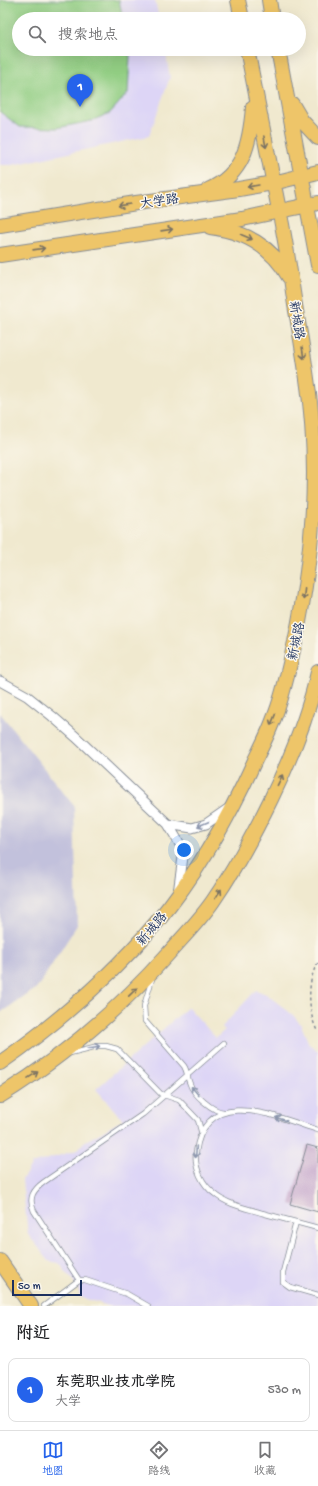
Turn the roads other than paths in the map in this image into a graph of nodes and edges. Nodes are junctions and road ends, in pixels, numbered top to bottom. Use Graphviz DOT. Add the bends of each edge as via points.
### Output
graph roads {
  1 [pos="238,0"];
  2 [pos="269,0"];
  3 [pos="241,12"];
  4 [pos="271,12"];
  5 [pos="249,56"];
  6 [pos="279,56"];
  7 [pos="253,78"];
  8 [pos="284,82"];
  9 [pos="318,138"];
  10 [pos="318,172"];
  11 [pos="302,176"];
  12 [pos="273,183"];
  13 [pos="199,194"];
  14 [pos="313,204"];
  15 [pos="280,211"];
  16 [pos="0,225"];
  17 [pos="196,226"];
  18 [pos="0,255"];
  19 [pos="318,265"];
  20 [pos="291,282"];
  21 [pos="318,672"];
  22 [pos="0,682"];
  23 [pos="233,804"];
  24 [pos="168,824"];
  25 [pos="178,894"];
  26 [pos="158,966"];
  27 [pos="224,1043"];
  28 [pos="57,1057"];
  29 [pos="0,1063"];
  30 [pos="188,1074"];
  31 [pos="1,1095"];
  32 [pos="166,1096"];
  33 [pos="225,1112"];
  34 [pos="318,1130"];
  35 [pos="201,1131"];
  36 [pos="296,1222"];
  37 [pos="318,1228"];
  38 [pos="0,1261"];
  39 [pos="79,1280"];
  40 [pos="318,1295"];
  41 [pos="31,1306"];
  42 [pos="44,1306"];
  43 [pos="148,1306"];
  1 -- 3 [label="main road"];
  2 -- 4 [label="main road"];
  5 -- 7 [label="main road, 新城路"];
  6 -- 8 [label="main road"];
  7 -- 12 [label="main road, 新城路, one-way"];
  7 -- 13 [label="main road" via="252,126 242,158 223,181"];
  8 -- 9 [label="main road" via="294,108"];
  8 -- 11 [label="main road"];
  10 -- 11 [label="main road, 大学路"];
  11 -- 12 [label="main road, 大学路"];
  11 -- 14 [label="main road"];
  12 -- 13 [label="main road, 大学路, one-way"];
  12 -- 15 [label="main road, 新城路"];
  13 -- 16 [label="main road, 大学路, one-way"];
  14 -- 15 [label="main road"];
  14 -- 19 [label="main road"];
  15 -- 17 [label="main road"];
  15 -- 20 [label="main road, 新城路"];
  18 -- 17 [label="main road, one-way"];
  17 -- 20 [label="main road, one-way" via="225,229 257,242 280,263"];
  20 -- 23 [label="main road, 新城路, one-way" via="313,424 311,541 303,603 275,717"];
  26 -- 21 [label="main road, one-way" via="212,902 241,857 289,763 313,695"];
  22 -- 24 [label="street" via="27,696 52,716"];
  23 -- 24 [label="street, one-way" via="206,824 192,828"];
  23 -- 25 [label="main road, 新城路" via="222,826"];
  24 -- 25 [label="street" via="181,846 183,857"];
  25 -- 29 [label="main road, 新城路" via="158,921 122,960 56,1020"];
  28 -- 26 [label="main road, one-way" via="118,1006"];
  26 -- 30 [label="lane" via="146,996 143,1011 145,1021"];
  27 -- 30 [label="lane"];
  31 -- 28 [label="main road, one-way"];
  28 -- 32 [label="lane, one-way" via="98,1046 111,1047 121,1052 158,1092"];
  30 -- 32 [label="lane"];
  33 -- 30 [label="lane, one-way" via="214,1110 193,1090"];
  32 -- 35 [label="lane" via="179,1100 194,1115"];
  32 -- 39 [label="lane" via="32,1193 34,1211"];
  34 -- 33 [label="lane, one-way" via="258,1112"];
  33 -- 35 [label="lane" via="208,1122"];
  35 -- 36 [label="lane, one-way" via="197,1142 197,1166 201,1178 215,1195 235,1205"];
  36 -- 37 [label="lane"];
  36 -- 40 [label="lane" via="283,1272 283,1282 290,1287"];
  38 -- 41 [label="main road"];
  39 -- 42 [label="lane"];
  39 -- 43 [label="lane" via="118,1290"];
}
